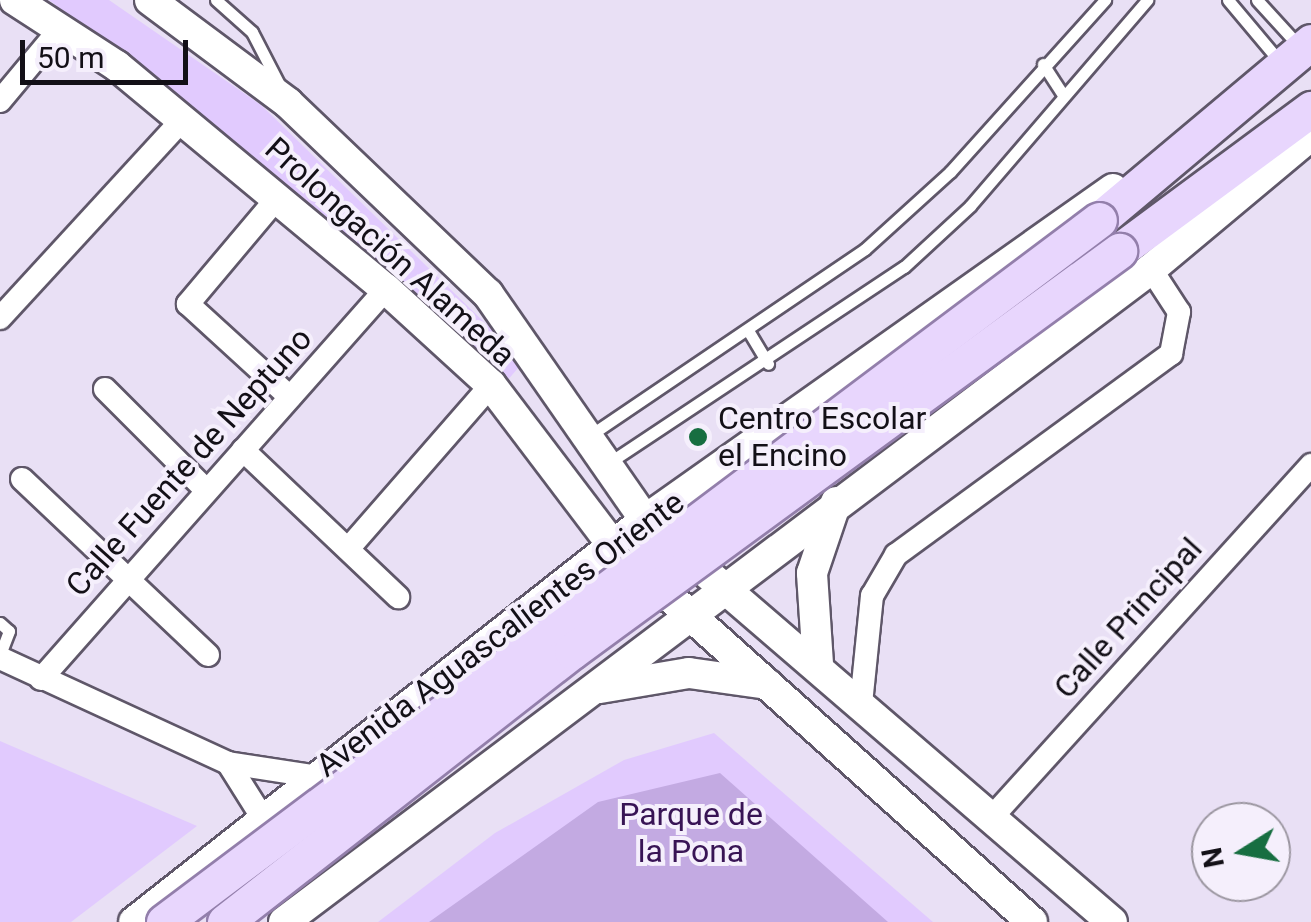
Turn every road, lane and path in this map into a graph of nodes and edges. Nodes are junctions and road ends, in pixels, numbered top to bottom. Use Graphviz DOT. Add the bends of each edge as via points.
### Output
graph roads {
  1 [pos="15,0"];
  2 [pos="150,0"];
  3 [pos="1105,0"];
  4 [pos="1148,0"];
  5 [pos="1228,0"];
  6 [pos="1257,0"];
  7 [pos="225,2"];
  8 [pos="60,29"];
  9 [pos="1290,59"];
  10 [pos="1044,64"];
  11 [pos="1063,96"];
  12 [pos="0,101"];
  13 [pos="288,103"];
  14 [pos="1311,109"];
  15 [pos="184,118"];
  16 [pos="1311,135"];
  17 [pos="278,198"];
  18 [pos="1150,269"];
  19 [pos="386,289"];
  20 [pos="0,318"];
  21 [pos="749,332"];
  22 [pos="768,364"];
  23 [pos="491,386"];
  24 [pos="105,389"];
  25 [pos="290,397"];
  26 [pos="590,436"];
  27 [pos="243,450"];
  28 [pos="607,464"];
  29 [pos="1311,465"];
  30 [pos="22,478"];
  31 [pos="206,490"];
  32 [pos="687,493"];
  33 [pos="838,499"];
  34 [pos="645,520"];
  35 [pos="613,546"];
  36 [pos="348,549"];
  37 [pos="125,582"];
  38 [pos="729,582"];
  39 [pos="398,597"];
  40 [pos="539,601"];
  41 [pos="688,614"];
  42 [pos="0,623"];
  43 [pos="208,655"];
  44 [pos="0,656"];
  45 [pos="818,664"];
  46 [pos="42,679"];
  47 [pos="770,685"];
  48 [pos="593,686"];
  49 [pos="861,704"];
  50 [pos="228,762"];
  51 [pos="313,776"];
  52 [pos="993,816"];
  53 [pos="262,817"];
  54 [pos="134,922"];
  55 [pos="164,922"];
  56 [pos="225,922"];
  57 [pos="284,922"];
  58 [pos="1032,922"];
  59 [pos="1112,922"];
  1 -- 8 [label="main road, Prolongación Alameda"];
  2 -- 13 [label="main road, Prolongación Alameda"];
  3 -- 10 [label="lane"];
  4 -- 11 [label="lane"];
  5 -- 9 [label="lane"];
  6 -- 9 [label="lane"];
  7 -- 13 [label="lane" via="252,32"];
  8 -- 12 [label="street"];
  8 -- 15 [label="main road, Prolongación Alameda"];
  9 -- 32 [label="main road, Avenida Aguascalientes Oriente"];
  9 -- 55 [label="main road, Avenida Aguascalientes Oriente, bridge" via="1099,220"];
  10 -- 11 [label="lane"];
  10 -- 21 [label="lane" via="922,198"];
  11 -- 22 [label="lane" via="970,206 904,267"];
  13 -- 26 [label="main road, Prolongación Alameda" via="488,294"];
  14 -- 56 [label="main road, Avenida Aguascalientes Oriente, bridge" via="572,651"];
  15 -- 17 [label="main road, Prolongación Alameda"];
  15 -- 20 [label="street"];
  16 -- 18 [label="main road"];
  17 -- 19 [label="main road, Prolongación Alameda"];
  17 -- 25 [label="street" via="188,304"];
  18 -- 33 [label="main road"];
  18 -- 49 [label="street" via="1178,312 1171,354 896,555 872,596"];
  19 -- 23 [label="main road, Prolongación Alameda"];
  19 -- 25 [label="street, Calle Fuente de Neptuno"];
  21 -- 22 [label="lane"];
  21 -- 26 [label="lane"];
  22 -- 28 [label="lane"];
  23 -- 35 [label="main road, Prolongación Alameda"];
  23 -- 36 [label="street"];
  24 -- 31 [label="street"];
  25 -- 27 [label="street, Calle Fuente de Neptuno"];
  26 -- 28 [label="main road, Prolongación Alameda"];
  27 -- 31 [label="street, Calle Fuente de Neptuno"];
  27 -- 36 [label="street"];
  28 -- 34 [label="main road, Prolongación Alameda"];
  29 -- 52 [label="street, Calle Principal"];
  30 -- 37 [label="street"];
  31 -- 37 [label="street, Calle Fuente de Neptuno"];
  32 -- 34 [label="main road, Avenida Aguascalientes Oriente"];
  32 -- 38 [label="main road" via="694,548"];
  33 -- 38 [label="main road"];
  33 -- 45 [label="main road" via="812,572"];
  34 -- 35 [label="main road, Avenida Aguascalientes Oriente"];
  34 -- 38 [label="main road, Prolongación Alameda"];
  35 -- 40 [label="main road, Avenida Aguascalientes Oriente"];
  35 -- 41 [label="main road, Prolongación Alameda"];
  36 -- 39 [label="street"];
  37 -- 43 [label="street"];
  37 -- 46 [label="street, Calle Fuente de Neptuno"];
  38 -- 41 [label="main road"];
  38 -- 45 [label="main road, Prolongación Alameda"];
  40 -- 48 [label="main road" via="589,620"];
  40 -- 51 [label="main road, Avenida Aguascalientes Oriente"];
  41 -- 47 [label="main road, Prolongación Alameda"];
  41 -- 48 [label="main road"];
  42 -- 44 [label="lane" via="8,634"];
  44 -- 46 [label="street"];
  45 -- 49 [label="main road, Prolongación Alameda"];
  46 -- 50 [label="street"];
  47 -- 48 [label="main road" via="689,674"];
  47 -- 58 [label="main road, Prolongación Alameda"];
  48 -- 57 [label="main road"];
  49 -- 52 [label="main road, Prolongación Alameda"];
  50 -- 51 [label="street"];
  50 -- 53 [label="street"];
  51 -- 53 [label="main road, Avenida Aguascalientes Oriente"];
  52 -- 59 [label="main road, Prolongación Alameda"];
  53 -- 54 [label="main road, Avenida Aguascalientes Oriente"];
}
